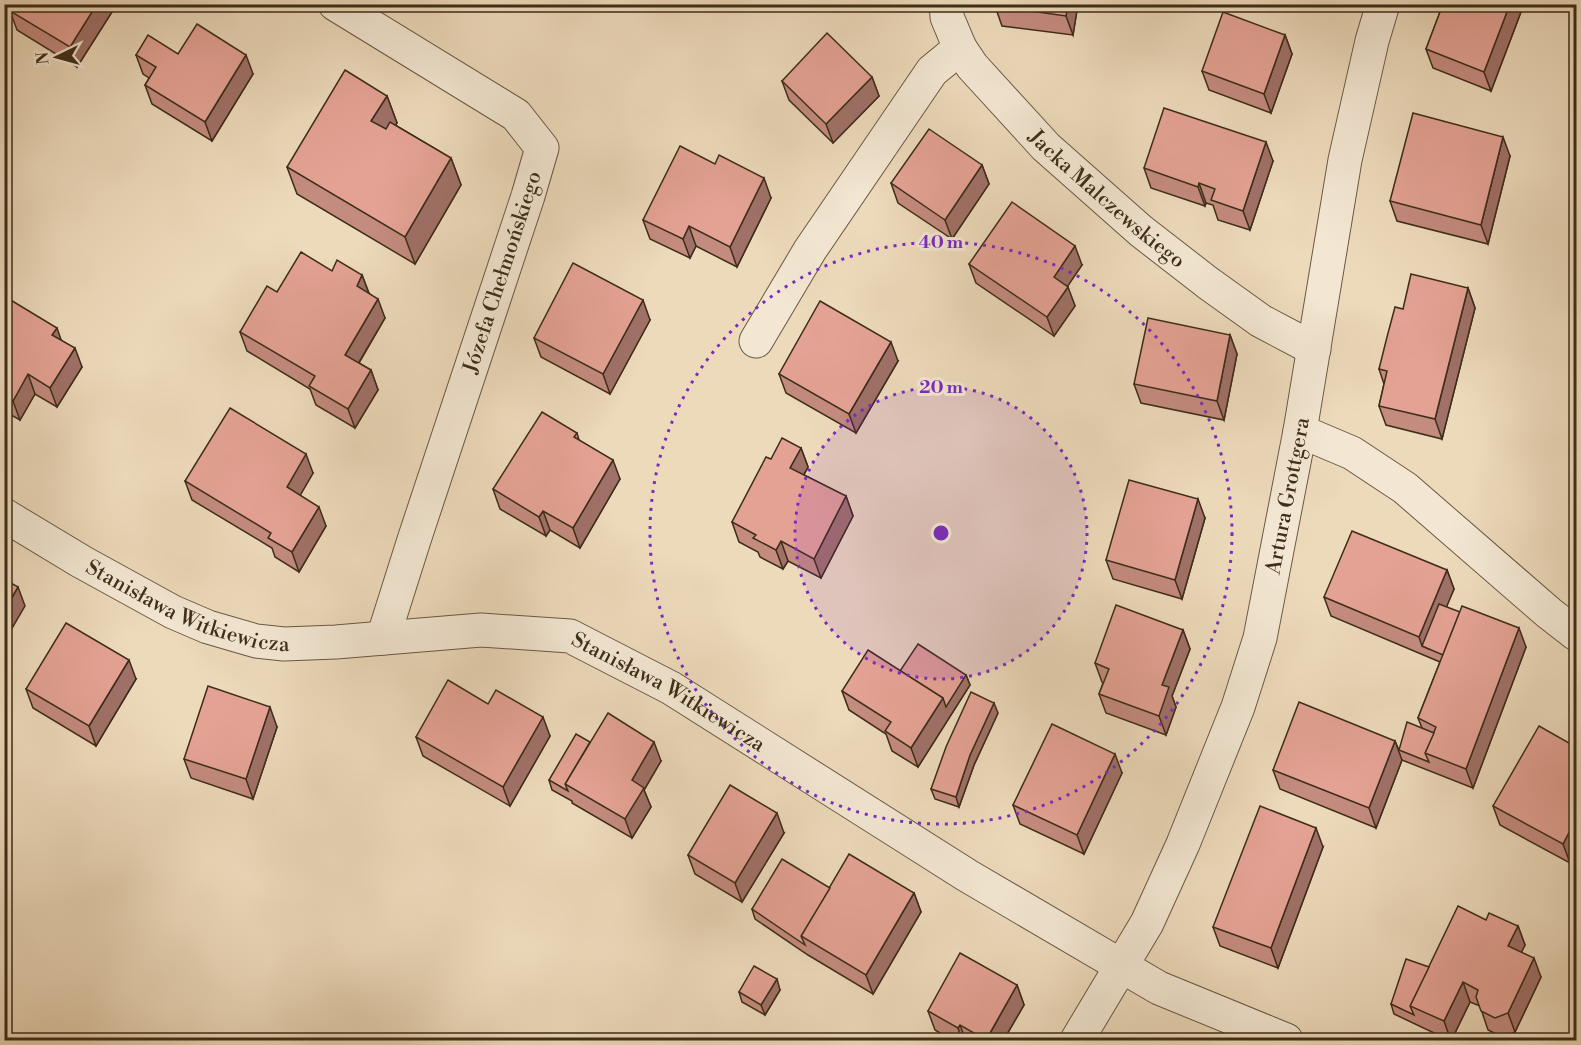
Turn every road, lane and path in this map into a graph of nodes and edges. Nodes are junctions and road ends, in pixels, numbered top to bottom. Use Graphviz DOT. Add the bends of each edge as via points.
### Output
graph roads {
  1 [pos="335,4"];
  2 [pos="946,4"];
  3 [pos="1383,4"];
  4 [pos="960,48"];
  5 [pos="756,340"];
  6 [pos="1314,349"];
  7 [pos="1300,431"];
  8 [pos="4,515"];
  9 [pos="1576,634"];
  10 [pos="383,638"];
  11 [pos="1121,965"];
  12 [pos="1077,1041"];
  13 [pos="1286,1041"];
  1 -- 10 [label="street, Józefa Chełmońskiego" via="516,115 542,148"];
  2 -- 4 [label="street, Jacka Malczewskiego"];
  3 -- 6 [label="street, Artura Grottgera" via="1345,160"];
  4 -- 5 [label="street" via="932,71 810,250"];
  4 -- 6 [label="street, Jacka Malczewskiego" via="1046,147 1141,231 1261,321"];
  6 -- 7 [label="street, Artura Grottgera"];
  7 -- 9 [label="street" via="1352,453 1405,488"];
  7 -- 11 [label="street, Artura Grottgera" via="1260,638 1238,707 1183,844 1147,923"];
  8 -- 10 [label="street, Stanisława Witkiewicza" via="173,612 208,627 256,641 284,644"];
  10 -- 11 [label="street, Stanisława Witkiewicza" via="481,630 570,636 671,688 968,876"];
  11 -- 12 [label="street"];
  11 -- 13 [label="street, Stanisława Witkiewicza" via="1159,988"];
}
